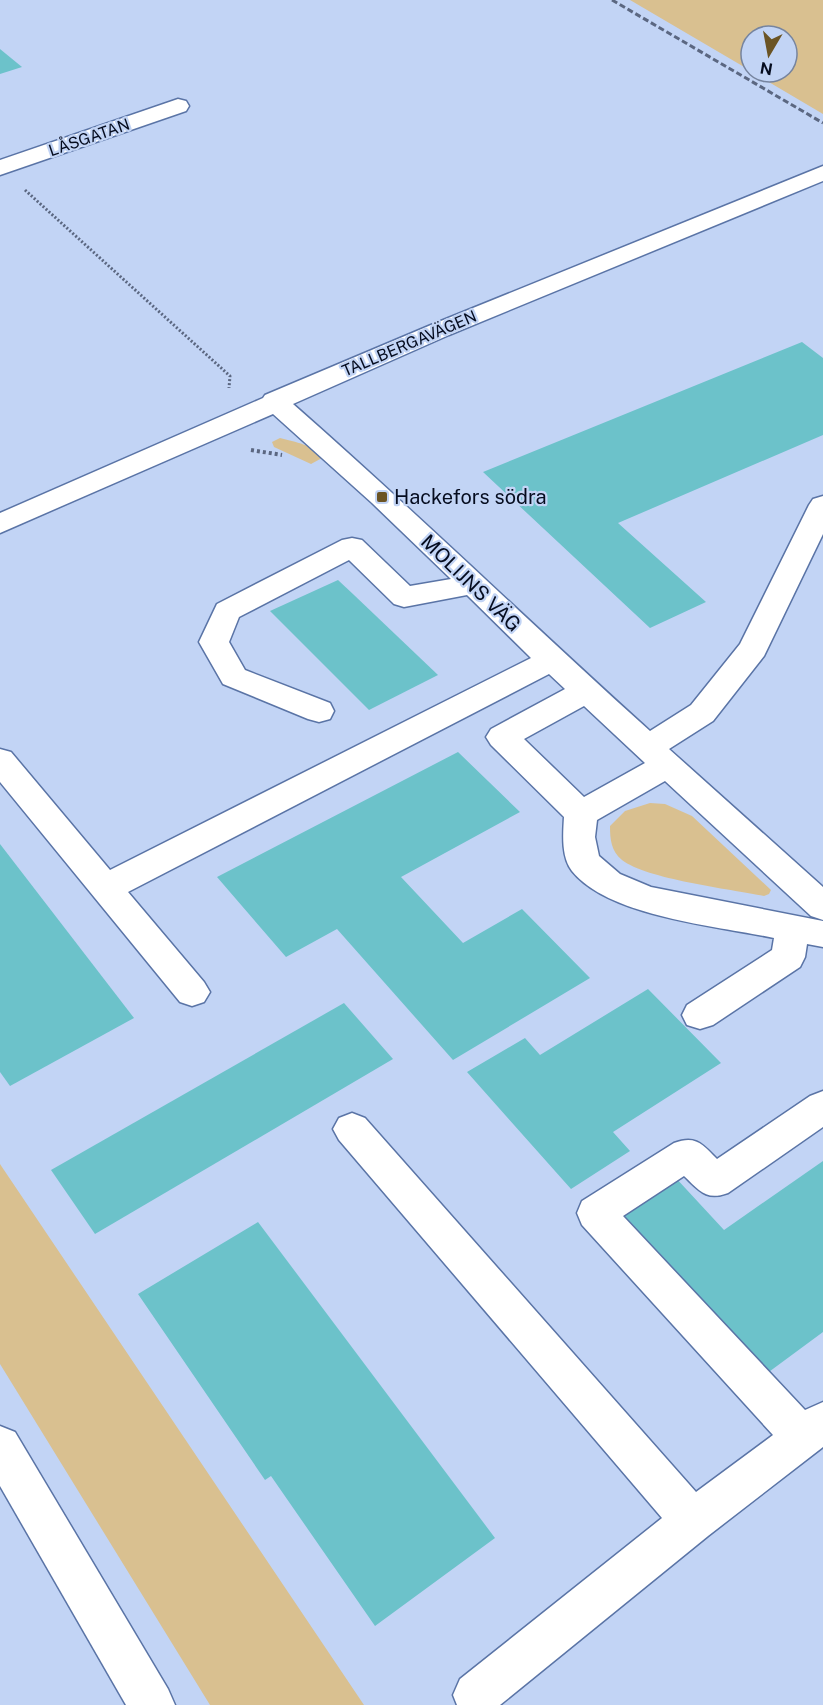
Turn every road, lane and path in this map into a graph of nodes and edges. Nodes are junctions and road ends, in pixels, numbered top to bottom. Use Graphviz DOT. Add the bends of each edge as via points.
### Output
graph roads {
  1 [pos="178,106"];
  2 [pos="0,168"];
  3 [pos="823,173"];
  4 [pos="224,393"];
  5 [pos="274,401"];
  6 [pos="216,427"];
  7 [pos="285,456"];
  8 [pos="823,505"];
  9 [pos="0,524"];
  10 [pos="472,585"];
  11 [pos="552,660"];
  12 [pos="587,691"];
  13 [pos="319,711"];
  14 [pos="658,756"];
  15 [pos="0,760"];
  16 [pos="581,814"];
  17 [pos="105,888"];
  18 [pos="823,907"];
  19 [pos="808,931"];
  20 [pos="192,992"];
  21 [pos="700,1015"];
  22 [pos="823,1107"];
  23 [pos="352,1129"];
  24 [pos="813,1430"];
  25 [pos="0,1446"];
  26 [pos="693,1521"];
  27 [pos="476,1695"];
  28 [pos="152,1705"];
  1 -- 2 [label="street, LÅSGATAN"];
  2 -- 4 [label="path" via="230,376 229,389"];
  3 -- 5 [label="street, TALLBERGAVÄGEN"];
  5 -- 6 [label="street, TALLBERGAVÄGEN"];
  5 -- 10 [label="street, MOLIJNS VÄG" via="382,497"];
  6 -- 7 [label="path" via="239,450"];
  6 -- 9 [label="street, TALLBERGAVÄGEN"];
  8 -- 14 [label="street" via="753,649 702,713"];
  10 -- 11 [label="street, MOLIJNS VÄG"];
  10 -- 13 [label="street" via="404,597 352,547 227,611 214,642 234,677"];
  11 -- 12 [label="street, MOLIJNS VÄG"];
  11 -- 17 [label="street"];
  12 -- 14 [label="street, MOLIJNS VÄG"];
  12 -- 16 [label="street" via="502,737"];
  14 -- 16 [label="street"];
  14 -- 18 [label="street, MOLIJNS VÄG"];
  15 -- 17 [label="street"];
  16 -- 19 [label="street" via="579,837 584,862 608,883 645,899"];
  17 -- 20 [label="street"];
  19 -- 21 [label="street" via="788,957"];
  22 -- 24 [label="street" via="715,1181 687,1154 596,1213"];
  23 -- 26 [label="street"];
  24 -- 26 [label="street"];
  25 -- 28 [label="street"];
  26 -- 27 [label="street"];
}
